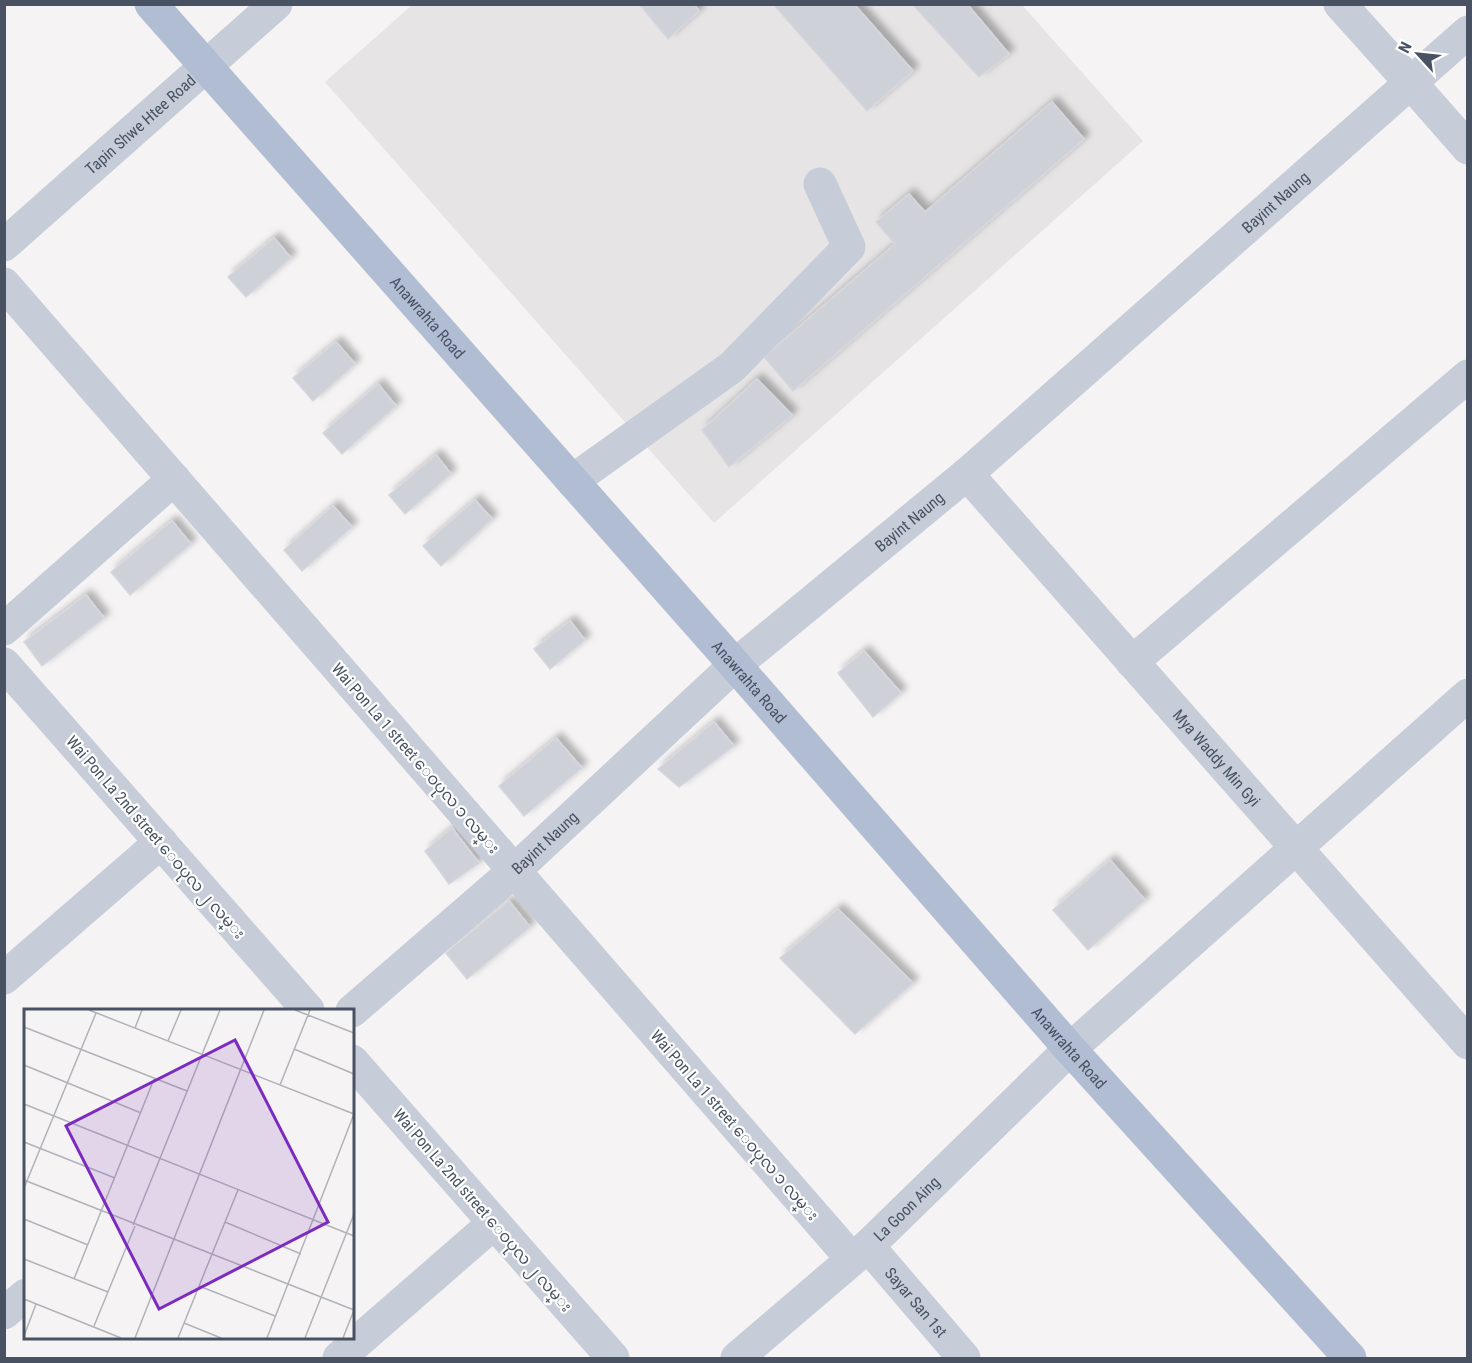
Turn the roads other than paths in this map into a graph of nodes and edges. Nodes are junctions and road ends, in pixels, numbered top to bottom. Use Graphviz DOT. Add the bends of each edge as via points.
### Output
graph roads {
  1 [pos="151,4"];
  2 [pos="276,4"];
  3 [pos="1340,4"];
  4 [pos="1467,32"];
  5 [pos="205,67"];
  6 [pos="1410,82"];
  7 [pos="1467,148"];
  8 [pos="820,184"];
  9 [pos="4,245"];
  10 [pos="4,284"];
  11 [pos="1467,376"];
  12 [pos="967,474"];
  13 [pos="174,479"];
  14 [pos="572,482"];
  15 [pos="4,630"];
  16 [pos="1132,662"];
  17 [pos="4,664"];
  18 [pos="735,665"];
  19 [pos="1467,695"];
  20 [pos="161,842"];
  21 [pos="1296,847"];
  22 [pos="514,871"];
  23 [pos="4,978"];
  24 [pos="306,1009"];
  25 [pos="354,1009"];
  26 [pos="1464,1032"];
  27 [pos="1070,1049"];
  28 [pos="354,1063"];
  29 [pos="494,1223"];
  30 [pos="860,1252"];
  31 [pos="24,1297"];
  32 [pos="4,1313"];
  33 [pos="339,1359"];
  34 [pos="613,1359"];
  35 [pos="736,1359"];
  36 [pos="964,1359"];
  37 [pos="1350,1359"];
  1 -- 5 [label="main road, Anawrahta Road"];
  2 -- 5 [label="street, Tapin Shwe Htee Road"];
  3 -- 6 [label="street"];
  4 -- 6 [label="street, Bayint Naung"];
  5 -- 9 [label="street, Tapin Shwe Htee Road"];
  5 -- 14 [label="main road, Anawrahta Road"];
  6 -- 7 [label="street"];
  6 -- 12 [label="street, Bayint Naung"];
  8 -- 14 [label="street" via="849,247 732,367"];
  10 -- 13 [label="street, Wai Pon La 1 street ေဝပုလ ၁ လမ္း"];
  11 -- 16 [label="street"];
  12 -- 16 [label="street, Mya Waddy Min Gyi"];
  12 -- 18 [label="street, Bayint Naung"];
  13 -- 15 [label="street"];
  13 -- 22 [label="street, Wai Pon La 1 street ေဝပုလ ၁ လမ္း"];
  14 -- 18 [label="main road, Anawrahta Road"];
  16 -- 21 [label="street, Mya Waddy Min Gyi"];
  17 -- 20 [label="street, Wai Pon La 2nd street ေဝပုလ ၂ လမ္း"];
  18 -- 22 [label="street, Bayint Naung"];
  18 -- 27 [label="main road, Anawrahta Road"];
  19 -- 21 [label="street, La Goon Aing"];
  20 -- 23 [label="street"];
  20 -- 24 [label="street, Wai Pon La 2nd street ေဝပုလ ၂ လမ္း"];
  21 -- 26 [label="street, Mya Waddy Min Gyi"];
  21 -- 27 [label="street, La Goon Aing"];
  22 -- 25 [label="street, Bayint Naung"];
  22 -- 30 [label="street, Wai Pon La 1 street ေဝပုလ ၁ လမ္း"];
  27 -- 30 [label="street, La Goon Aing"];
  27 -- 37 [label="main road, Anawrahta Road"];
  28 -- 29 [label="street, Wai Pon La 2nd street ေဝပုလ ၂ လမ္း"];
  29 -- 33 [label="street"];
  29 -- 34 [label="street, Wai Pon La 2nd street ေဝပုလ ၂ လမ္း"];
  30 -- 35 [label="street, La Goon Aing"];
  30 -- 36 [label="street, Sayar San 1st"];
  31 -- 32 [label="street"];
}
